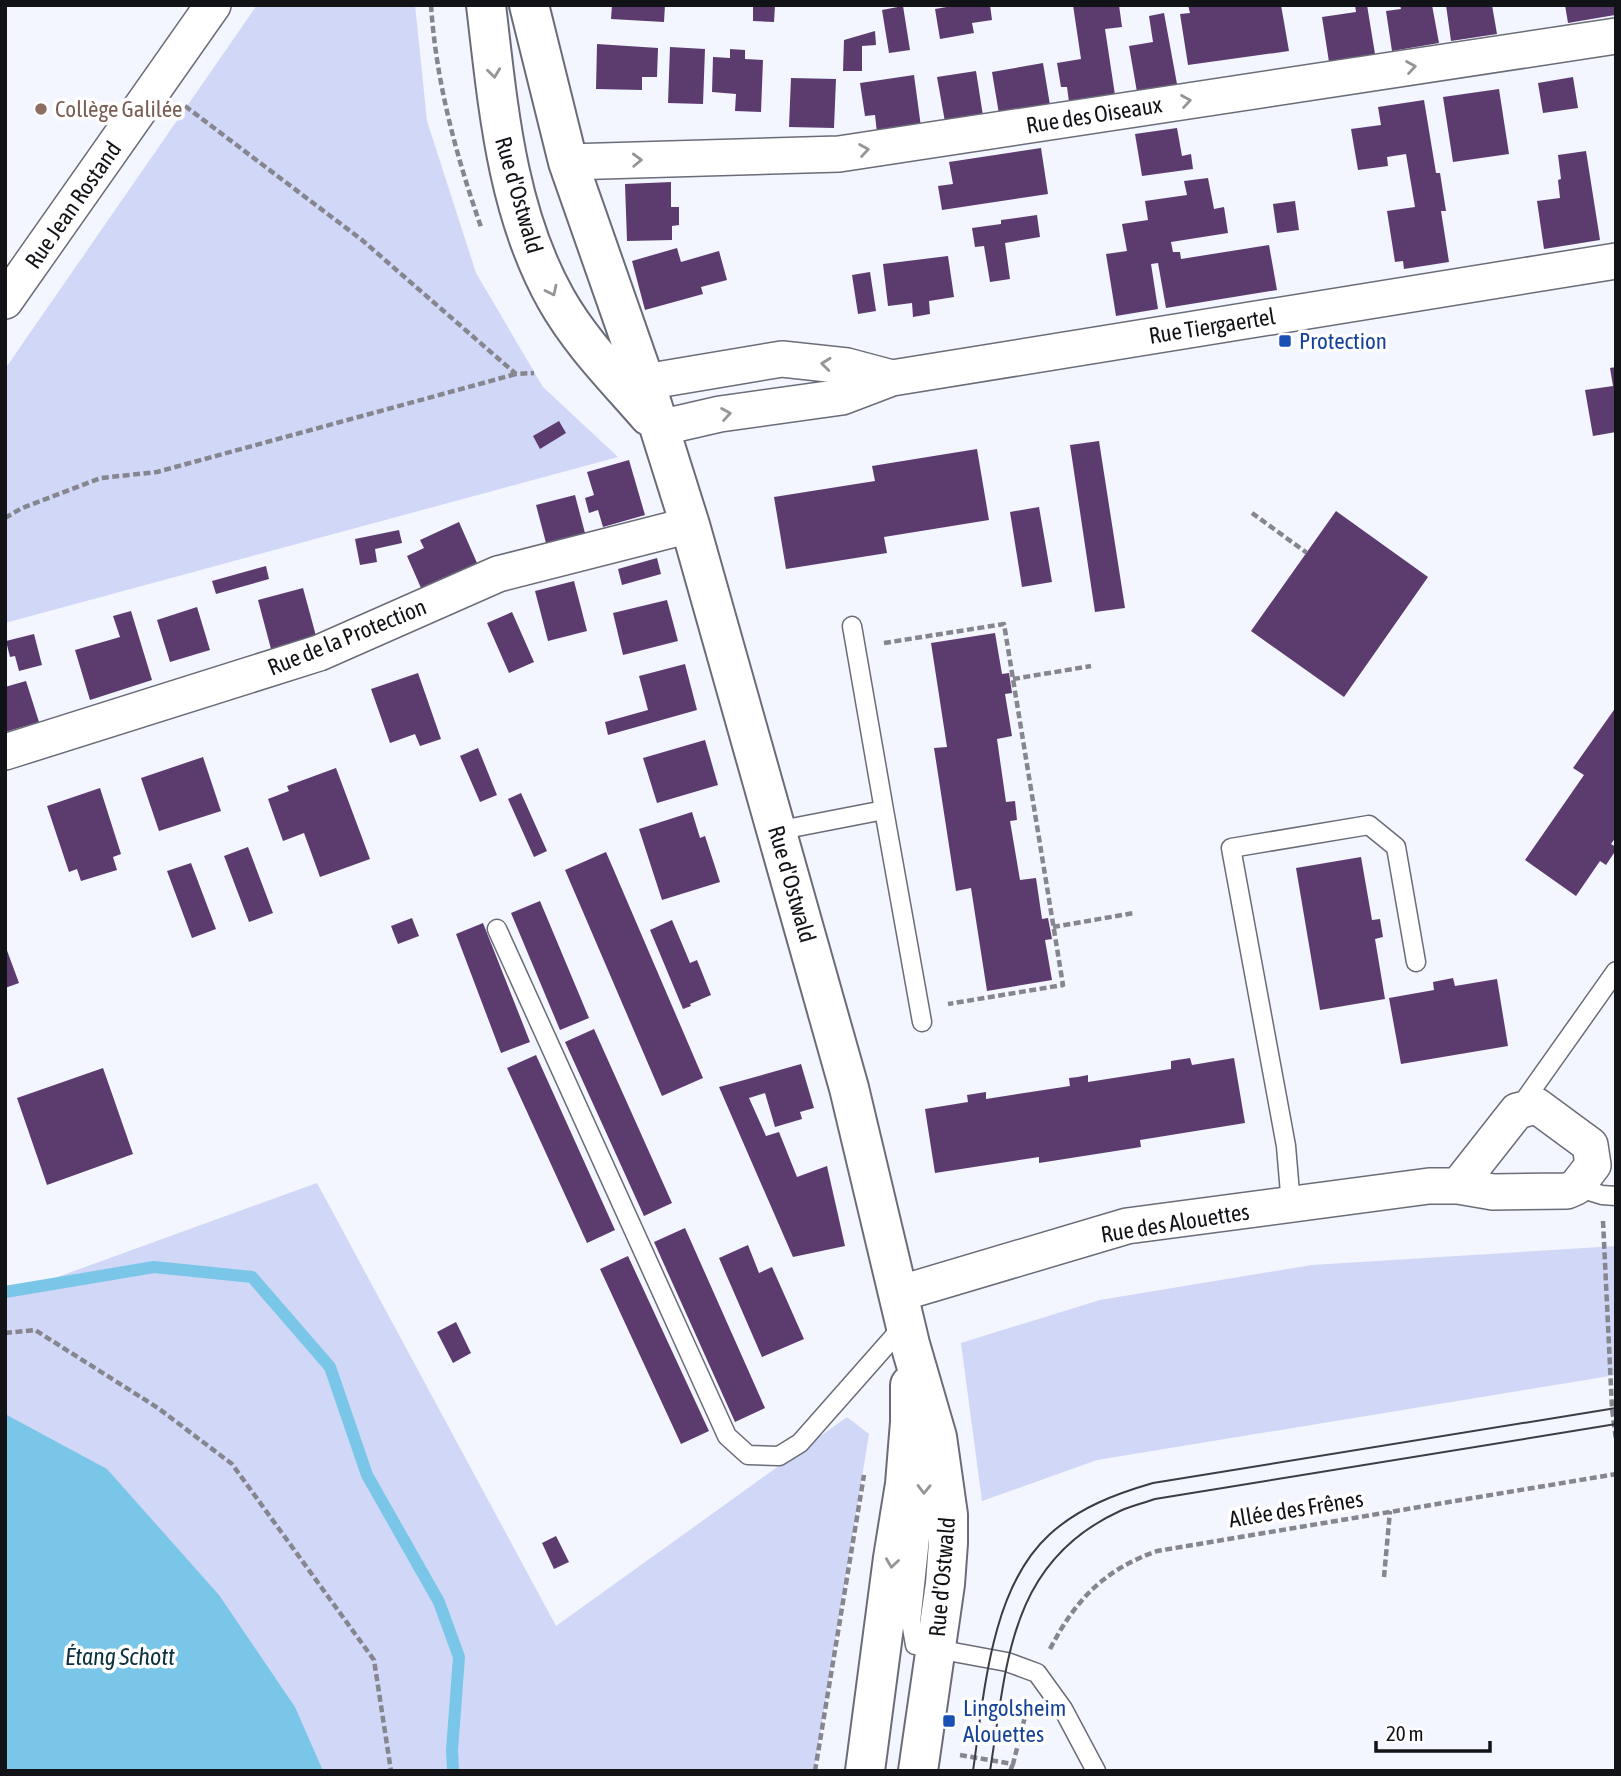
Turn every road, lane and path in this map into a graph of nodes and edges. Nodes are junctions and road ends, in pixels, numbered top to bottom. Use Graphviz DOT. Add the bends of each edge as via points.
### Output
graph roads {
  1 [pos="213,5"];
  2 [pos="486,5"];
  3 [pos="529,5"];
  4 [pos="1616,36"];
  5 [pos="158,86"];
  6 [pos="569,162"];
  7 [pos="1616,261"];
  8 [pos="5,301"];
  9 [pos="534,373"];
  10 [pos="516,374"];
  11 [pos="892,378"];
  12 [pos="645,382"];
  13 [pos="659,428"];
  14 [pos="1252,513"];
  15 [pos="5,518"];
  16 [pos="690,525"];
  17 [pos="1307,553"];
  18 [pos="852,626"];
  19 [pos="856,647"];
  20 [pos="1091,666"];
  21 [pos="1013,679"];
  22 [pos="5,752"];
  23 [pos="884,810"];
  24 [pos="776,831"];
  25 [pos="1134,914"];
  26 [pos="1054,927"];
  27 [pos="497,929"];
  28 [pos="1416,962"];
  29 [pos="1616,971"];
  30 [pos="921,1015"];
  31 [pos="1517,1111"];
  32 [pos="1458,1186"];
  33 [pos="1598,1193"];
  34 [pos="1291,1205"];
  35 [pos="904,1320"];
  36 [pos="5,1333"];
  37 [pos="910,1422"];
  38 [pos="1616,1440"];
  39 [pos="865,1469"];
  40 [pos="1616,1474"];
  41 [pos="1390,1511"];
  42 [pos="1384,1577"];
  43 [pos="936,1648"];
  44 [pos="1037,1673"];
  45 [pos="955,1754"];
  46 [pos="1013,1763"];
  47 [pos="391,1771"];
  48 [pos="815,1771"];
  49 [pos="865,1771"];
  50 [pos="918,1771"];
  51 [pos="1010,1771"];
  52 [pos="1096,1771"];
  1 -- 5 [label="street, Rue Jean Rostand"];
  2 -- 13 [label="main road, Rue d'Ostwald, one-way" via="500,129 526,236 556,300 585,342"];
  3 -- 6 [label="main road, Rue d'Ostwald"];
  6 -- 4 [label="street, Rue des Oiseaux, one-way" via="839,154"];
  5 -- 8 [label="street, Rue Jean Rostand"];
  5 -- 10 [label="path" via="362,240"];
  6 -- 12 [label="main road, Rue d'Ostwald"];
  7 -- 11 [label="street, Rue Tiergaertel"];
  9 -- 10 [label="path"];
  10 -- 15 [label="path" via="157,472 101,478"];
  11 -- 12 [label="street, Rue Tiergaertel, one-way" via="847,366 782,359"];
  13 -- 11 [label="street, Rue Tiergaertel, one-way" via="720,414 842,397"];
  12 -- 13 [label="main road, Rue d'Ostwald"];
  13 -- 16 [label="main road, Rue d'Ostwald"];
  14 -- 17 [label="path"];
  16 -- 22 [label="street, Rue de la Protection" via="498,574 319,653"];
  16 -- 24 [label="main road, Rue d'Ostwald"];
  18 -- 19 [label="lane"];
  19 -- 21 [label="path" via="1004,624"];
  19 -- 23 [label="lane"];
  20 -- 21 [label="path"];
  21 -- 26 [label="path"];
  23 -- 24 [label="lane"];
  23 -- 30 [label="lane"];
  24 -- 35 [label="main road, Rue d'Ostwald" via="849,1088"];
  25 -- 26 [label="path"];
  26 -- 30 [label="path" via="1063,985"];
  27 -- 35 [label="lane" via="727,1436 748,1455 779,1456 800,1443"];
  28 -- 34 [label="lane" via="1396,847 1369,825 1231,848 1286,1146"];
  29 -- 31 [label="lane"];
  31 -- 32 [label="street"];
  31 -- 33 [label="street" via="1536,1106 1590,1145"];
  32 -- 33 [label="street, Rue des Alouettes" via="1493,1192"];
  32 -- 34 [label="street, Rue des Alouettes"];
  33 -- 38 [label="path"];
  34 -- 35 [label="street, Rue des Alouettes" via="1127,1226"];
  35 -- 37 [label="main road, Rue d'Ostwald"];
  35 -- 43 [label="main road, Rue d'Ostwald" via="937,1437 948,1515"];
  36 -- 47 [label="path" via="35,1330 158,1408 232,1464 374,1660"];
  37 -- 43 [label="lane, one-way" via="926,1482 911,1622 915,1645"];
  37 -- 49 [label="main road, Rue d'Ostwald, one-way"];
  39 -- 48 [label="path"];
  40 -- 41 [label="path, Allée des Frênes"];
  41 -- 42 [label="path"];
  41 -- 44 [label="path, Allée des Frênes" via="1195,1543 1130,1561 1080,1600"];
  43 -- 44 [label="lane"];
  43 -- 50 [label="main road, Rue d'Ostwald"];
  44 -- 46 [label="path, Allée des Frênes"];
  44 -- 52 [label="lane" via="1063,1709"];
  45 -- 46 [label="path"];
  46 -- 51 [label="path, Allée des Frênes"];
}
